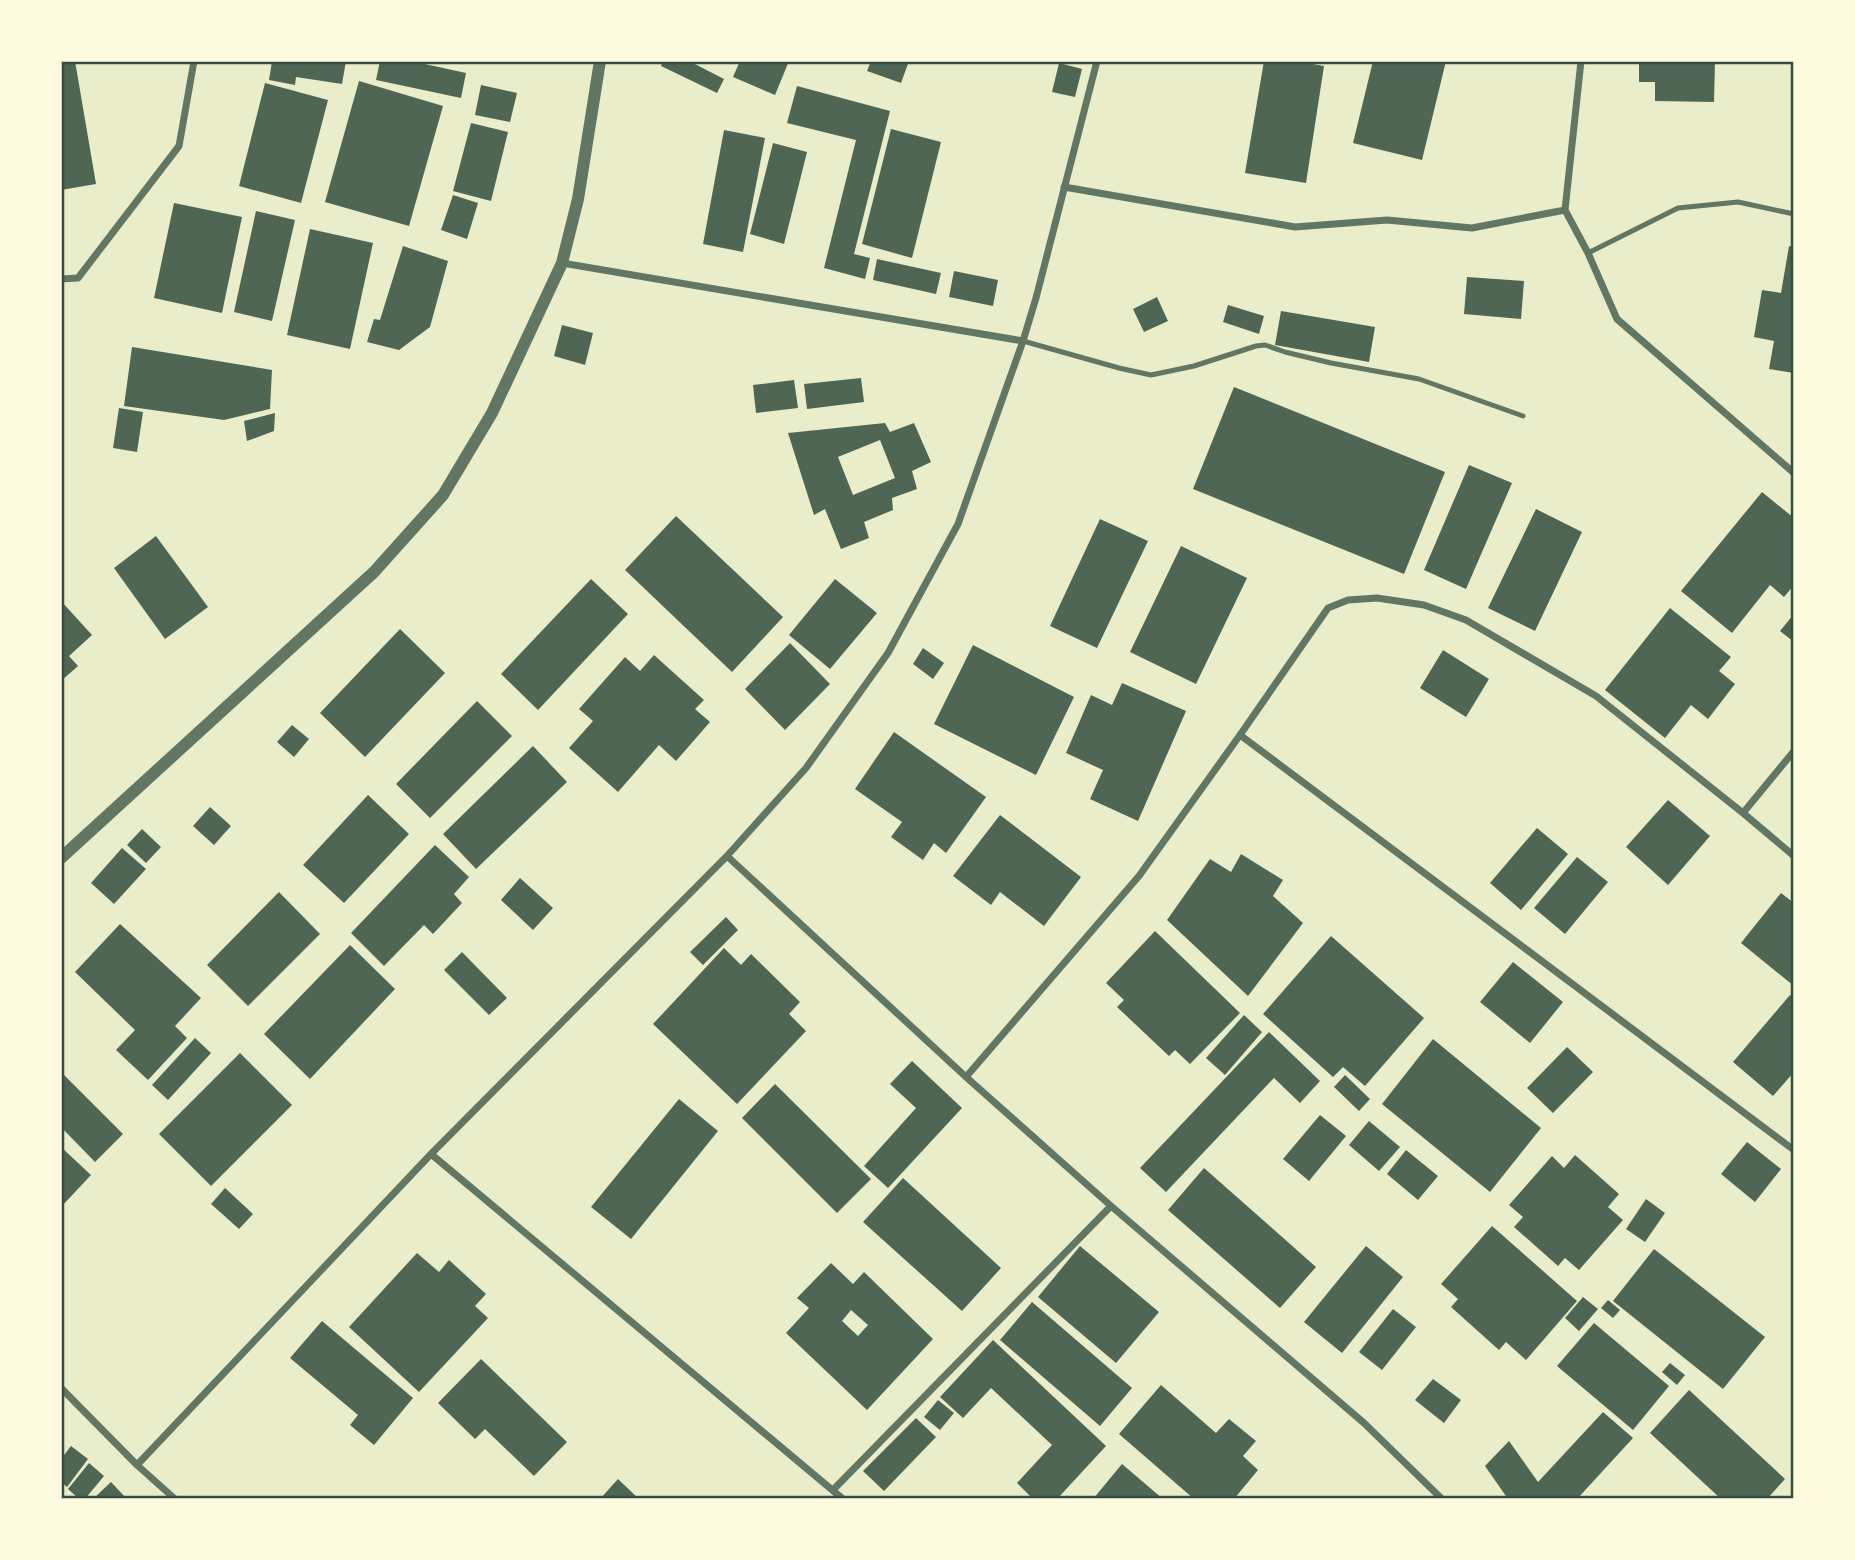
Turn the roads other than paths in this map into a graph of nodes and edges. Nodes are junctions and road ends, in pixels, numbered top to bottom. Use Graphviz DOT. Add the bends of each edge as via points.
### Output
graph roads {
  1 [pos="194,61"];
  2 [pos="600,61"];
  3 [pos="1097,61"];
  4 [pos="1581,61"];
  5 [pos="1064,187"];
  6 [pos="1564,209"];
  7 [pos="1794,214"];
  8 [pos="1588,253"];
  9 [pos="562,263"];
  10 [pos="61,279"];
  11 [pos="1023,341"];
  12 [pos="1524,416"];
  13 [pos="1794,473"];
  14 [pos="1240,735"];
  15 [pos="1794,751"];
  16 [pos="1743,813"];
  17 [pos="727,856"];
  18 [pos="1794,856"];
  19 [pos="61,858"];
  20 [pos="966,1077"];
  21 [pos="1794,1150"];
  22 [pos="431,1154"];
  23 [pos="1111,1206"];
  24 [pos="61,1388"];
  25 [pos="136,1465"];
  26 [pos="832,1490"];
  27 [pos="175,1499"];
  28 [pos="843,1499"];
  29 [pos="1442,1499"];
  1 -- 10 [label="street" via="179,146 78,278"];
  2 -- 9 [label="street" via="578,199"];
  3 -- 5 [label="street"];
  4 -- 6 [label="street"];
  5 -- 6 [label="street" via="1295,226 1387,220 1472,228"];
  5 -- 11 [label="street"];
  6 -- 8 [label="street"];
  7 -- 8 [label="lane" via="1738,202 1678,208"];
  8 -- 13 [label="street" via="1617,319"];
  9 -- 11 [label="street"];
  9 -- 19 [label="street" via="492,413 443,495 374,572"];
  11 -- 12 [label="lane" via="1151,375 1265,345 1419,379"];
  11 -- 17 [label="street" via="958,524 888,653 806,768"];
  14 -- 16 [label="street" via="1328,608 1348,600 1377,598 1466,620 1596,696"];
  14 -- 20 [label="street" via="1139,876"];
  14 -- 21 [label="street"];
  15 -- 16 [label="street"];
  16 -- 18 [label="street"];
  17 -- 20 [label="street"];
  17 -- 22 [label="street"];
  20 -- 23 [label="street"];
  22 -- 25 [label="street"];
  22 -- 26 [label="street"];
  23 -- 26 [label="street"];
  23 -- 29 [label="street" via="1364,1423"];
  24 -- 25 [label="street"];
  25 -- 27 [label="street"];
  26 -- 28 [label="street"];
}
